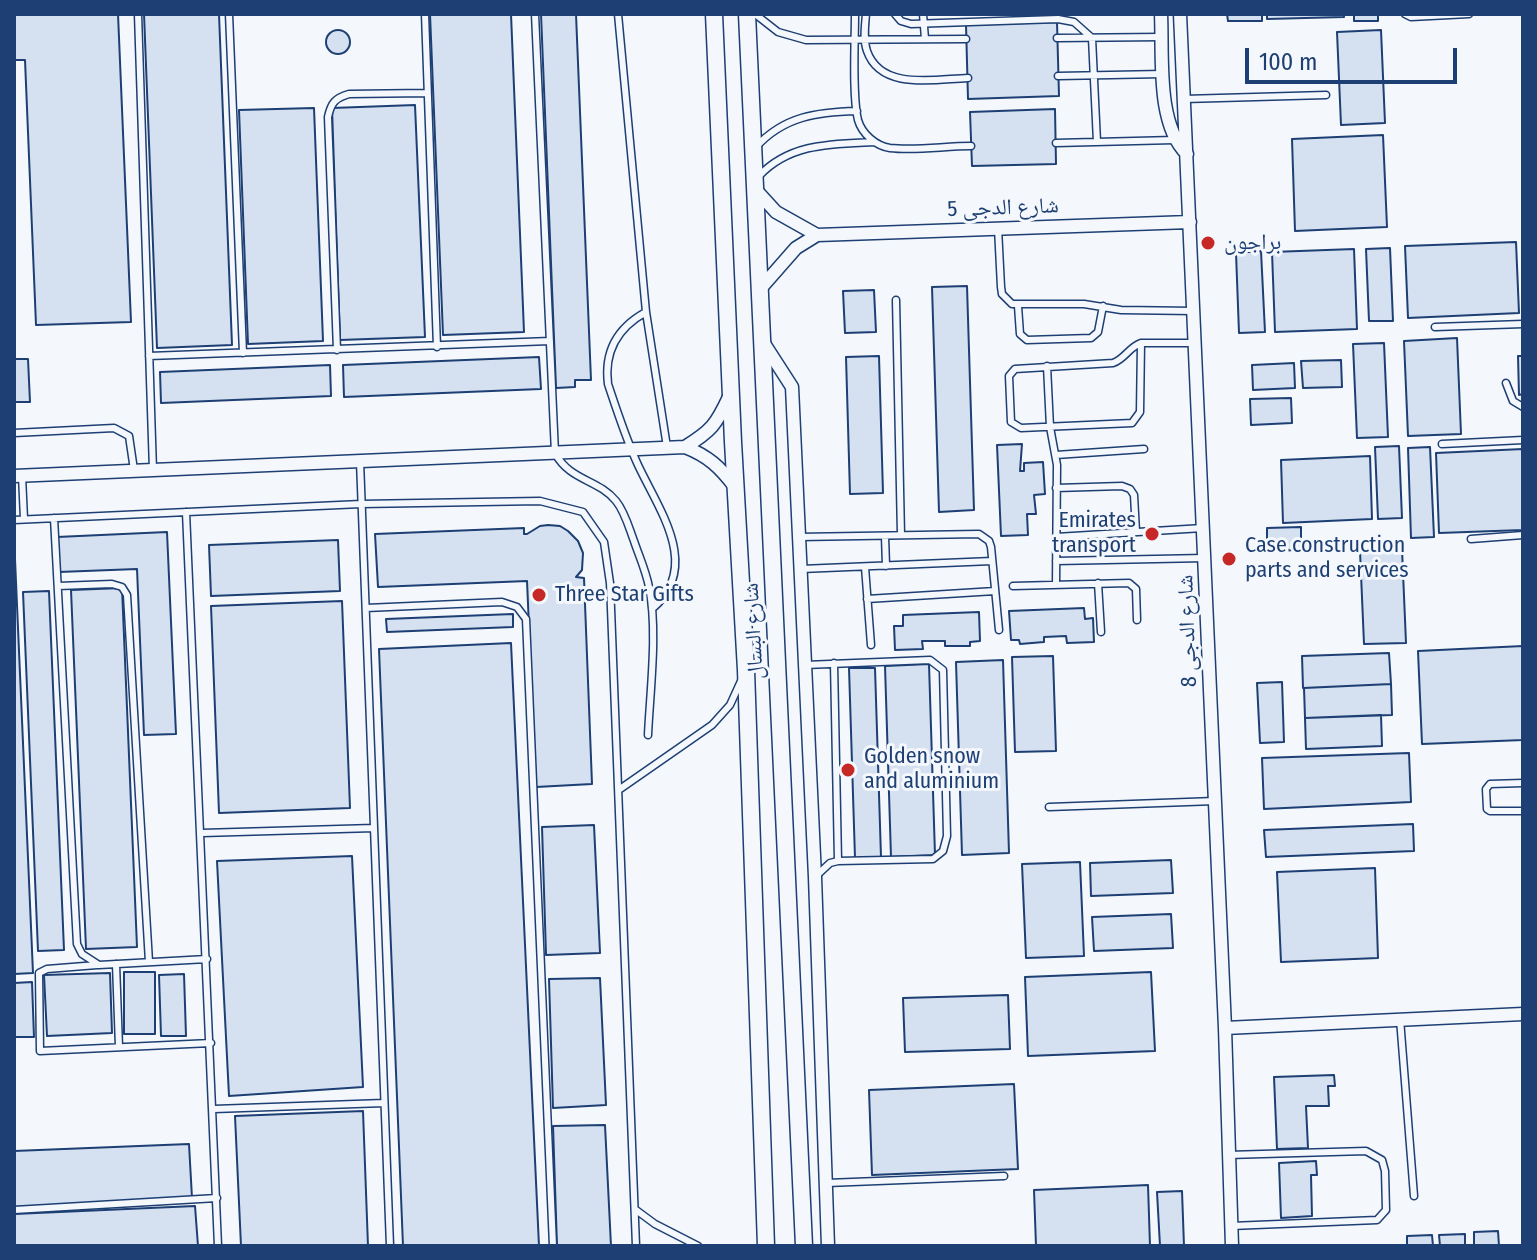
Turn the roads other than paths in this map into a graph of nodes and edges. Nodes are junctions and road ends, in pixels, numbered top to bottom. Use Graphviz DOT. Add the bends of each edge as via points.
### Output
graph roads {
  1 [pos="138,14"];
  2 [pos="229,14"];
  3 [pos="425,14"];
  4 [pos="535,14"];
  5 [pos="618,14"];
  6 [pos="714,14"];
  7 [pos="747,14"];
  8 [pos="755,14"];
  9 [pos="855,14"];
  10 [pos="866,14"];
  11 [pos="895,14"];
  12 [pos="923,14"];
  13 [pos="1161,14"];
  14 [pos="1180,14"];
  15 [pos="1405,14"];
  16 [pos="1469,14"];
  17 [pos="924,24"];
  18 [pos="1162,36"];
  19 [pos="1057,38"];
  20 [pos="1092,38"];
  21 [pos="925,39"];
  22 [pos="966,39"];
  23 [pos="855,40"];
  24 [pos="865,40"];
  25 [pos="1164,74"];
  26 [pos="1058,76"];
  27 [pos="1094,76"];
  28 [pos="968,78"];
  29 [pos="426,93"];
  30 [pos="1326,95"];
  31 [pos="1184,99"];
  32 [pos="857,111"];
  33 [pos="1174,140"];
  34 [pos="874,142"];
  35 [pos="1097,142"];
  36 [pos="1056,143"];
  37 [pos="971,146"];
  38 [pos="754,150"];
  39 [pos="1187,154"];
  40 [pos="755,185"];
  41 [pos="1190,222"];
  42 [pos="998,228"];
  43 [pos="817,235"];
  44 [pos="760,289"];
  45 [pos="896,300"];
  46 [pos="1018,306"];
  47 [pos="1103,306"];
  48 [pos="1194,311"];
  49 [pos="646,312"];
  50 [pos="1523,324"];
  51 [pos="1435,327"];
  52 [pos="550,341"];
  53 [pos="763,342"];
  54 [pos="1141,343"];
  55 [pos="1195,343"];
  56 [pos="437,347"];
  57 [pos="337,350"];
  58 [pos="243,353"];
  59 [pos="149,356"];
  60 [pos="1047,366"];
  61 [pos="1506,383"];
  62 [pos="731,394"];
  63 [pos="1523,407"];
  64 [pos="1050,427"];
  65 [pos="14,433"];
  66 [pos="1523,440"];
  67 [pos="1442,444"];
  68 [pos="667,447"];
  69 [pos="685,447"];
  70 [pos="1144,449"];
  71 [pos="632,450"];
  72 [pos="555,453"];
  73 [pos="1056,455"];
  74 [pos="360,461"];
  75 [pos="134,470"];
  76 [pos="153,470"];
  77 [pos="18,476"];
  78 [pos="735,487"];
  79 [pos="1056,488"];
  80 [pos="361,504"];
  81 [pos="186,512"];
  82 [pos="54,518"];
  83 [pos="24,519"];
  84 [pos="14,520"];
  85 [pos="1203,528"];
  86 [pos="1136,532"];
  87 [pos="901,535"];
  88 [pos="1523,535"];
  89 [pos="885,536"];
  90 [pos="799,537"];
  91 [pos="1056,537"];
  92 [pos="1471,539"];
  93 [pos="1205,558"];
  94 [pos="992,561"];
  95 [pos="1056,561"];
  96 [pos="886,566"];
  97 [pos="865,567"];
  98 [pos="801,569"];
  99 [pos="1098,583"];
  100 [pos="1056,585"];
  101 [pos="58,586"];
  102 [pos="1013,586"];
  103 [pos="995,591"];
  104 [pos="867,599"];
  105 [pos="366,608"];
  106 [pos="652,609"];
  107 [pos="1137,620"];
  108 [pos="999,630"];
  109 [pos="1101,632"];
  110 [pos="871,645"];
  111 [pos="834,663"];
  112 [pos="805,665"];
  113 [pos="746,670"];
  114 [pos="648,735"];
  115 [pos="1523,783"];
  116 [pos="620,789"];
  117 [pos="1215,801"];
  118 [pos="1049,807"];
  119 [pos="1523,811"];
  120 [pos="374,828"];
  121 [pos="202,833"];
  122 [pos="838,861"];
  123 [pos="815,877"];
  124 [pos="207,959"];
  125 [pos="149,962"];
  126 [pos="116,964"];
  127 [pos="99,965"];
  128 [pos="1523,1014"];
  129 [pos="1400,1019"];
  130 [pos="1225,1028"];
  131 [pos="211,1043"];
  132 [pos="119,1047"];
  133 [pos="384,1103"];
  134 [pos="214,1109"];
  135 [pos="1228,1155"];
  136 [pos="1004,1176"];
  137 [pos="827,1183"];
  138 [pos="1414,1196"];
  139 [pos="217,1198"];
  140 [pos="14,1210"];
  141 [pos="636,1210"];
  142 [pos="1231,1226"];
  143 [pos="218,1246"];
  144 [pos="390,1246"];
  145 [pos="553,1246"];
  146 [pos="636,1246"];
  147 [pos="698,1246"];
  148 [pos="766,1246"];
  149 [pos="804,1246"];
  150 [pos="828,1246"];
  151 [pos="1232,1246"];
  1 -- 59 [label="lane"];
  2 -- 58 [label="lane"];
  3 -- 29 [label="lane"];
  4 -- 52 [label="lane"];
  5 -- 49 [label="lane"];
  6 -- 62 [label="street, شارع البسال"];
  7 -- 38 [label="street, شارع البسال"];
  8 -- 23 [label="lane" via="792,37"];
  9 -- 23 [label="lane"];
  10 -- 24 [label="lane"];
  11 -- 17 [label="lane" via="905,23"];
  12 -- 17 [label="lane"];
  13 -- 18 [label="street"];
  14 -- 31 [label="street, شارع الدجى 8"];
  15 -- 16 [label="lane"];
  17 -- 20 [label="lane" via="1058,19 1074,22"];
  17 -- 21 [label="lane"];
  18 -- 20 [label="lane"];
  18 -- 25 [label="street"];
  19 -- 20 [label="lane"];
  20 -- 27 [label="lane"];
  21 -- 22 [label="lane"];
  21 -- 24 [label="lane"];
  23 -- 24 [label="lane"];
  23 -- 32 [label="lane"];
  24 -- 28 [label="lane" via="873,62 892,77"];
  25 -- 27 [label="lane"];
  25 -- 33 [label="street" via="1166,116"];
  26 -- 27 [label="lane"];
  27 -- 35 [label="lane"];
  29 -- 56 [label="lane"];
  29 -- 57 [label="lane" via="349,94 330,105"];
  30 -- 31 [label="lane"];
  31 -- 39 [label="street, شارع الدجى 8"];
  32 -- 34 [label="lane"];
  32 -- 38 [label="lane" via="798,118 774,130"];
  33 -- 35 [label="lane"];
  33 -- 39 [label="street"];
  34 -- 37 [label="lane" via="892,148"];
  34 -- 40 [label="lane" via="800,150 775,162"];
  35 -- 36 [label="lane"];
  38 -- 40 [label="street, شارع البسال"];
  39 -- 41 [label="street, شارع الدجى 8"];
  40 -- 43 [label="street" via="776,212"];
  40 -- 44 [label="street, شارع البسال"];
  41 -- 42 [label="street, شارع الدجى 5"];
  41 -- 48 [label="street, شارع الدجى 8"];
  42 -- 43 [label="street, شارع الدجى 5"];
  42 -- 46 [label="lane" via="1002,294"];
  43 -- 44 [label="street" via="796,248"];
  44 -- 53 [label="street, شارع البسال"];
  45 -- 87 [label="lane"];
  46 -- 47 [label="lane"];
  46 -- 47 [label="lane" via="1020,334 1031,340 1091,338 1098,332"];
  47 -- 48 [label="lane"];
  48 -- 55 [label="street, شارع الدجى 8"];
  49 -- 68 [label="lane"];
  49 -- 71 [label="lane" via="617,336 608,359 608,384"];
  50 -- 51 [label="lane"];
  52 -- 56 [label="lane"];
  52 -- 72 [label="lane"];
  53 -- 90 [label="street" via="792,387"];
  53 -- 149 [label="street, شارع البسال"];
  54 -- 55 [label="lane"];
  54 -- 60 [label="lane" via="1113,363"];
  54 -- 64 [label="lane" via="1136,420"];
  55 -- 85 [label="street, شارع الدجى 8"];
  56 -- 57 [label="lane"];
  57 -- 58 [label="lane"];
  58 -- 59 [label="lane"];
  59 -- 76 [label="lane"];
  60 -- 64 [label="lane"];
  60 -- 64 [label="lane" via="1011,372 1010,418 1017,427"];
  61 -- 63 [label="lane" via="1513,401"];
  62 -- 69 [label="street" via="708,432"];
  62 -- 78 [label="street, شارع البسال"];
  64 -- 73 [label="lane"];
  65 -- 75 [label="lane" via="114,428 129,436"];
  66 -- 67 [label="lane"];
  68 -- 69 [label="street"];
  68 -- 71 [label="street"];
  69 -- 78 [label="street" via="717,464"];
  70 -- 73 [label="lane"];
  71 -- 72 [label="street"];
  71 -- 106 [label="lane" via="669,526 674,549 671,588"];
  72 -- 74 [label="street"];
  72 -- 106 [label="lane" via="562,466 617,502 644,570"];
  73 -- 79 [label="lane"];
  74 -- 76 [label="street"];
  74 -- 80 [label="lane"];
  75 -- 76 [label="street"];
  75 -- 77 [label="street"];
  77 -- 83 [label="lane"];
  78 -- 113 [label="street, شارع البسال"];
  79 -- 86 [label="lane" via="1130,489"];
  79 -- 91 [label="lane"];
  80 -- 81 [label="lane"];
  80 -- 105 [label="lane"];
  80 -- 116 [label="lane" via="540,501 583,512 604,542 610,583"];
  81 -- 82 [label="lane"];
  81 -- 121 [label="lane"];
  82 -- 83 [label="lane"];
  82 -- 101 [label="lane"];
  83 -- 84 [label="lane"];
  85 -- 86 [label="lane"];
  85 -- 93 [label="street, شارع الدجى 8"];
  86 -- 91 [label="lane"];
  87 -- 89 [label="lane"];
  87 -- 94 [label="lane" via="979,534 989,541"];
  88 -- 92 [label="lane"];
  89 -- 90 [label="lane"];
  89 -- 96 [label="lane"];
  90 -- 98 [label="street"];
  91 -- 95 [label="lane"];
  93 -- 95 [label="lane"];
  93 -- 117 [label="street, شارع الدجى 8"];
  94 -- 96 [label="lane"];
  94 -- 103 [label="lane"];
  95 -- 100 [label="lane"];
  96 -- 97 [label="lane"];
  97 -- 98 [label="lane"];
  97 -- 104 [label="lane"];
  98 -- 112 [label="street"];
  99 -- 100 [label="lane"];
  99 -- 107 [label="lane" via="1134,586"];
  99 -- 109 [label="lane"];
  100 -- 102 [label="lane"];
  101 -- 125 [label="lane" via="112,584 122,587 129,604"];
  101 -- 127 [label="lane" via="77,944"];
  103 -- 104 [label="lane"];
  103 -- 108 [label="lane"];
  104 -- 110 [label="lane"];
  105 -- 120 [label="lane"];
  105 -- 145 [label="lane" via="502,602 517,607 526,619"];
  106 -- 114 [label="lane"];
  111 -- 112 [label="lane"];
  111 -- 122 [label="lane"];
  111 -- 122 [label="lane" via="930,660 943,670 947,836 943,851 933,859"];
  112 -- 123 [label="street"];
  113 -- 116 [label="lane" via="730,705 712,725"];
  113 -- 148 [label="street, شارع البسال"];
  115 -- 119 [label="lane" via="1490,784 1486,789 1490,811"];
  116 -- 141 [label="lane"];
  117 -- 118 [label="lane"];
  117 -- 130 [label="street, شارع الدجى 8"];
  120 -- 121 [label="lane"];
  120 -- 133 [label="lane"];
  121 -- 124 [label="lane"];
  122 -- 123 [label="lane"];
  123 -- 137 [label="street"];
  124 -- 125 [label="lane"];
  124 -- 131 [label="lane"];
  125 -- 126 [label="lane"];
  126 -- 127 [label="lane"];
  126 -- 132 [label="lane"];
  127 -- 132 [label="lane" via="39,973 40,1051"];
  128 -- 129 [label="street"];
  129 -- 130 [label="street"];
  129 -- 138 [label="lane"];
  130 -- 135 [label="street, شارع الدجى 8"];
  131 -- 132 [label="lane"];
  131 -- 134 [label="lane"];
  133 -- 134 [label="lane"];
  133 -- 144 [label="lane"];
  134 -- 139 [label="lane"];
  135 -- 142 [label="street, شارع الدجى 8"];
  135 -- 142 [label="lane" via="1366,1151 1382,1160 1385,1171 1386,1210 1377,1220"];
  136 -- 137 [label="lane"];
  137 -- 150 [label="street"];
  139 -- 140 [label="lane"];
  139 -- 143 [label="lane"];
  141 -- 146 [label="lane"];
  141 -- 147 [label="lane"];
  142 -- 151 [label="street, شارع الدجى 8"];
}
